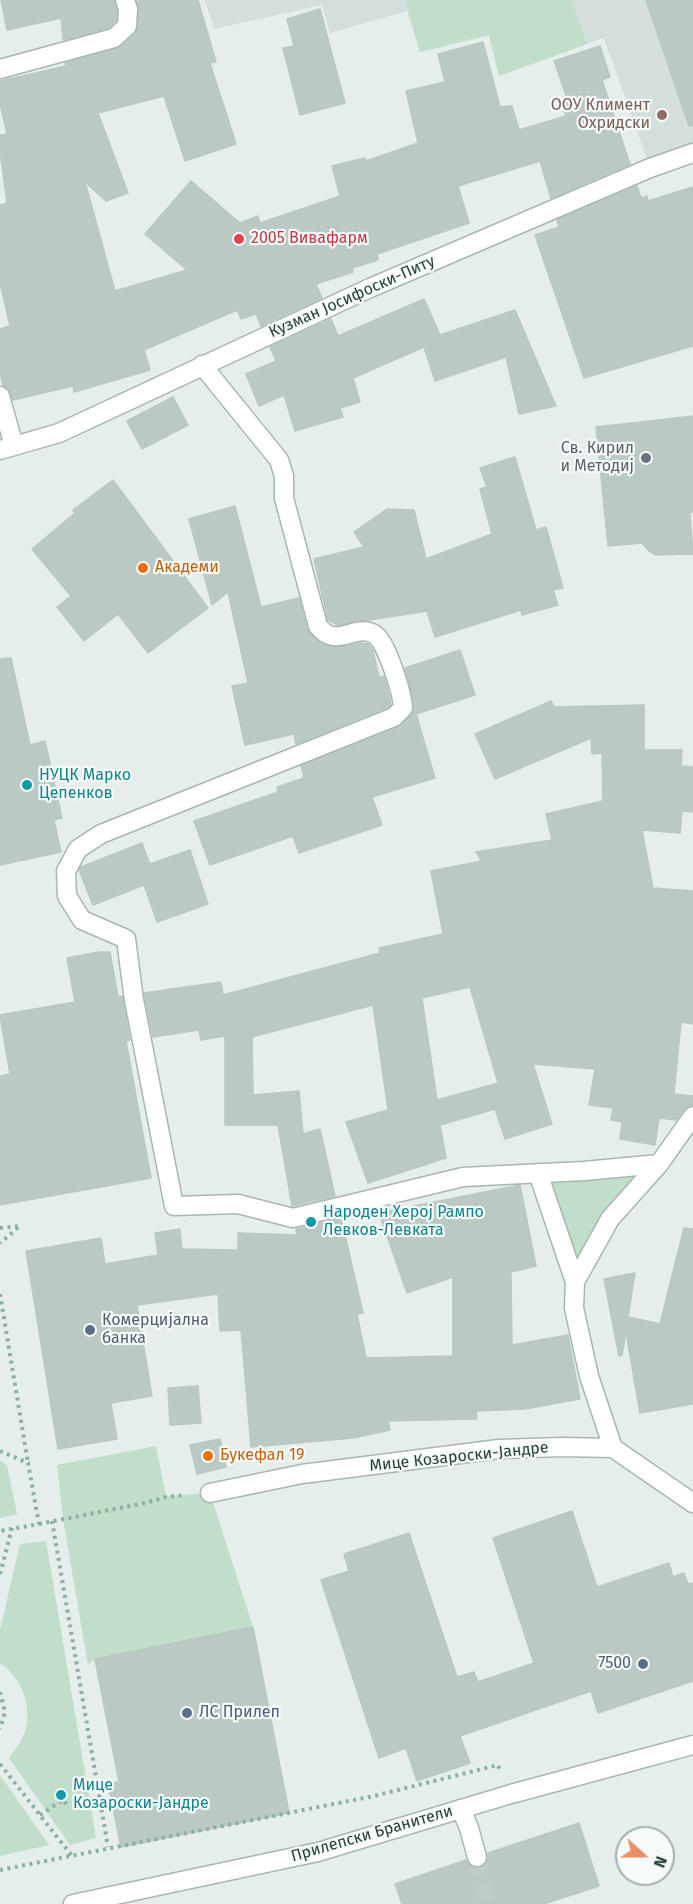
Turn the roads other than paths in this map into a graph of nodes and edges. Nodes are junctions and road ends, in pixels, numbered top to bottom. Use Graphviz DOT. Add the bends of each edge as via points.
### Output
graph roads {
  1 [pos="125,0"];
  2 [pos="0,69"];
  3 [pos="693,153"];
  4 [pos="202,365"];
  5 [pos="0,396"];
  6 [pos="7,448"];
  7 [pos="693,1116"];
  8 [pos="659,1164"];
  9 [pos="538,1173"];
  10 [pos="575,1282"];
  11 [pos="613,1448"];
  12 [pos="210,1494"];
  13 [pos="693,1503"];
  14 [pos="693,1736"];
  15 [pos="693,1745"];
  16 [pos="667,1751"];
  17 [pos="461,1809"];
  18 [pos="477,1857"];
  19 [pos="73,1904"];
  1 -- 2 [label="street" via="127,26 114,38"];
  3 -- 4 [label="street, Кузман Јосифоски-Питу" via="402,274"];
  4 -- 6 [label="street, Кузман Јосифоски-Питу" via="59,433"];
  4 -- 9 [label="street" via="279,460 284,498 318,626 332,638 373,633 381,641 403,708 394,717 101,834 78,849 66,871 67,896 82,920 126,939 174,1206 238,1204 293,1218 463,1177"];
  5 -- 6 [label="street"];
  7 -- 8 [label="street"];
  8 -- 9 [label="street"];
  8 -- 10 [label="street" via="610,1219"];
  9 -- 10 [label="street"];
  10 -- 11 [label="street" via="574,1308 589,1376"];
  11 -- 12 [label="street, Мице Козароски-Јандре" via="488,1451 302,1474"];
  11 -- 13 [label="street"];
  14 -- 16 [label="street, Прилепски Бранители"];
  15 -- 16 [label="street, Прилепски Бранители"];
  16 -- 17 [label="street, Прилепски Бранители"];
  17 -- 18 [label="street"];
  17 -- 19 [label="street, Прилепски Бранители" via="318,1852"];
}
